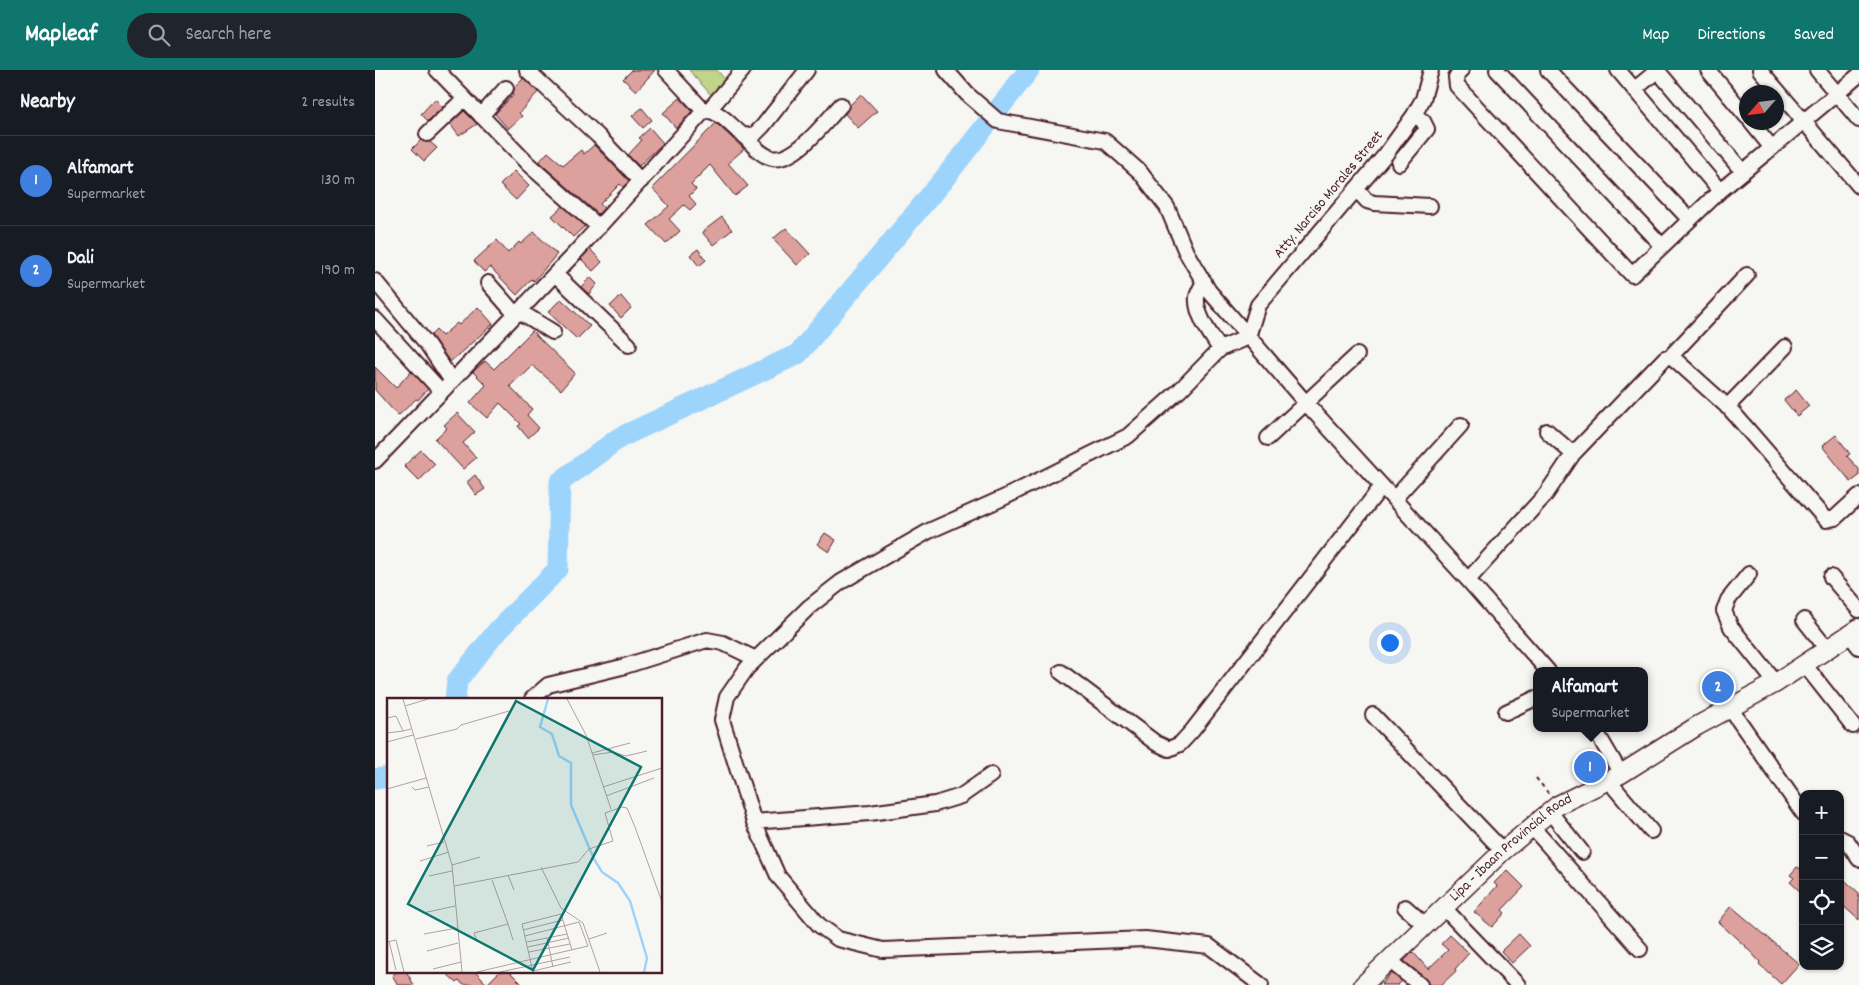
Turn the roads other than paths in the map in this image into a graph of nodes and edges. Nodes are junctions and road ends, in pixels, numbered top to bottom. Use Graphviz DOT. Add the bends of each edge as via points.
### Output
graph roads {
  1 [pos="437,70"];
  2 [pos="527,70"];
  3 [pos="666,70"];
  4 [pos="743,70"];
  5 [pos="807,70"];
  6 [pos="946,70"];
  7 [pos="1431,70"];
  8 [pos="1461,70"];
  9 [pos="1497,70"];
  10 [pos="1548,70"];
  11 [pos="1618,70"];
  12 [pos="1657,70"];
  13 [pos="1707,70"];
  14 [pos="1760,70"];
  15 [pos="1817,70"];
  16 [pos="1859,75"];
  17 [pos="506,88"];
  18 [pos="1635,89"];
  19 [pos="1837,94"];
  20 [pos="464,99"];
  21 [pos="841,105"];
  22 [pos="1739,108"];
  23 [pos="706,111"];
  24 [pos="1414,115"];
  25 [pos="481,116"];
  26 [pos="1859,120"];
  27 [pos="1804,122"];
  28 [pos="1757,130"];
  29 [pos="427,134"];
  30 [pos="745,136"];
  31 [pos="1772,148"];
  32 [pos="1399,163"];
  33 [pos="1743,172"];
  34 [pos="641,180"];
  35 [pos="1859,186"];
  36 [pos="1355,189"];
  37 [pos="1719,191"];
  38 [pos="1430,206"];
  39 [pos="1689,219"];
  40 [pos="599,227"];
  41 [pos="1662,246"];
  42 [pos="555,274"];
  43 [pos="1747,275"];
  44 [pos="375,281"];
  45 [pos="1204,281"];
  46 [pos="488,283"];
  47 [pos="518,313"];
  48 [pos="375,319"];
  49 [pos="553,332"];
  50 [pos="1248,337"];
  51 [pos="629,345"];
  52 [pos="1785,347"];
  53 [pos="1220,348"];
  54 [pos="1357,355"];
  55 [pos="1671,356"];
  56 [pos="452,381"];
  57 [pos="441,391"];
  58 [pos="1305,402"];
  59 [pos="1727,406"];
  60 [pos="1461,425"];
  61 [pos="1547,431"];
  62 [pos="1268,438"];
  63 [pos="1573,454"];
  64 [pos="375,461"];
  65 [pos="1382,486"];
  66 [pos="1859,496"];
  67 [pos="1393,499"];
  68 [pos="1749,574"];
  69 [pos="1831,577"];
  70 [pos="1468,580"];
  71 [pos="1859,610"];
  72 [pos="1804,620"];
  73 [pos="1856,636"];
  74 [pos="1827,649"];
  75 [pos="756,659"];
  76 [pos="1804,664"];
  77 [pos="1544,667"];
  78 [pos="1061,672"];
  79 [pos="1776,683"];
  80 [pos="533,698"];
  81 [pos="1533,699"];
  82 [pos="1730,708"];
  83 [pos="1506,712"];
  84 [pos="1373,714"];
  85 [pos="1853,726"];
  86 [pos="1596,732"];
  87 [pos="991,775"];
  88 [pos="1614,777"];
  89 [pos="1799,807"];
  90 [pos="1554,809"];
  91 [pos="754,822"];
  92 [pos="1532,827"];
  93 [pos="1651,831"];
  94 [pos="1844,840"];
  95 [pos="1503,851"];
  96 [pos="1582,852"];
  97 [pos="1859,859"];
  98 [pos="1405,907"];
  99 [pos="1444,908"];
  100 [pos="1425,926"];
  101 [pos="1640,949"];
  102 [pos="1389,960"];
  103 [pos="1261,985"];
  104 [pos="1363,985"];
  105 [pos="1420,985"];
  106 [pos="1518,985"];
  1 -- 20 [label="street"];
  2 -- 34 [label="street"];
  3 -- 23 [label="street"];
  4 -- 23 [label="street"];
  5 -- 30 [label="street" via="763,126 755,134"];
  6 -- 45 [label="street" via="998,121 1105,141 1140,172 1167,206 1186,252"];
  7 -- 24 [label="street, Atty. Narciso Morales Street"];
  8 -- 41 [label="street" via="1455,81 1462,92 1632,275"];
  9 -- 41 [label="street"];
  10 -- 39 [label="street"];
  11 -- 18 [label="street"];
  12 -- 18 [label="street"];
  12 -- 33 [label="street"];
  13 -- 22 [label="street"];
  14 -- 27 [label="street"];
  15 -- 19 [label="street"];
  16 -- 19 [label="street"];
  17 -- 25 [label="street"];
  18 -- 37 [label="street"];
  19 -- 26 [label="street"];
  19 -- 27 [label="street"];
  20 -- 25 [label="street"];
  20 -- 29 [label="street"];
  21 -- 30 [label="street" via="801,148 785,157 771,158 758,151"];
  23 -- 30 [label="street" via="720,115"];
  23 -- 34 [label="street"];
  24 -- 32 [label="street" via="1423,121 1427,129"];
  24 -- 36 [label="street, Atty. Narciso Morales Street"];
  25 -- 40 [label="street" via="528,164"];
  27 -- 31 [label="street"];
  27 -- 35 [label="street"];
  28 -- 31 [label="street"];
  31 -- 33 [label="street"];
  33 -- 37 [label="street"];
  34 -- 40 [label="street"];
  36 -- 38 [label="street" via="1367,201"];
  36 -- 50 [label="street, Atty. Narciso Morales Street" via="1258,305"];
  37 -- 39 [label="street"];
  39 -- 41 [label="street"];
  40 -- 42 [label="street"];
  42 -- 47 [label="street"];
  42 -- 51 [label="street"];
  43 -- 55 [label="street"];
  44 -- 56 [label="street" via="427,344"];
  45 -- 50 [label="street"];
  45 -- 53 [label="street" via="1197,298 1200,311"];
  46 -- 47 [label="street"];
  47 -- 49 [label="street"];
  47 -- 56 [label="street"];
  48 -- 57 [label="street"];
  50 -- 53 [label="street"];
  50 -- 58 [label="street"];
  52 -- 59 [label="street"];
  53 -- 75 [label="street" via="1129,436 929,531 841,582 809,607"];
  54 -- 58 [label="street"];
  55 -- 59 [label="street"];
  55 -- 63 [label="street" via="1665,358"];
  56 -- 57 [label="street"];
  57 -- 64 [label="street"];
  58 -- 62 [label="street"];
  58 -- 65 [label="street"];
  59 -- 66 [label="street" via="1827,520 1835,518"];
  60 -- 67 [label="street"];
  61 -- 63 [label="street"];
  63 -- 70 [label="street" via="1546,494"];
  65 -- 67 [label="street"];
  65 -- 78 [label="street" via="1180,744 1169,749 1156,743"];
  67 -- 70 [label="street"];
  68 -- 79 [label="street" via="1728,600 1724,612 1731,627"];
  69 -- 71 [label="street"];
  70 -- 77 [label="street"];
  72 -- 74 [label="street"];
  73 -- 74 [label="main road, Lipa - Ibaan Provincial Road"];
  74 -- 76 [label="main road, Lipa - Ibaan Provincial Road"];
  75 -- 80 [label="street" via="723,643 707,640 621,667 548,685"];
  75 -- 91 [label="street" via="727,697 722,720"];
  76 -- 79 [label="main road, Lipa - Ibaan Provincial Road"];
  76 -- 85 [label="street"];
  79 -- 82 [label="main road, Lipa - Ibaan Provincial Road"];
  81 -- 83 [label="street"];
  82 -- 88 [label="main road, Lipa - Ibaan Provincial Road"];
  82 -- 89 [label="street"];
  84 -- 95 [label="street"];
  86 -- 88 [label="street"];
  87 -- 91 [label="street" via="961,796 935,804 870,813"];
  88 -- 90 [label="main road, Lipa - Ibaan Provincial Road"];
  88 -- 93 [label="street"];
  90 -- 92 [label="main road, Lipa - Ibaan Provincial Road"];
  90 -- 96 [label="street"];
  91 -- 103 [label="street" via="778,876 819,925 838,939 883,950 1145,939 1209,946"];
  92 -- 95 [label="main road, Lipa - Ibaan Provincial Road"];
  92 -- 101 [label="street"];
  94 -- 97 [label="street"];
  95 -- 99 [label="main road, Lipa - Ibaan Provincial Road"];
  98 -- 100 [label="street"];
  99 -- 100 [label="main road, Lipa - Ibaan Provincial Road"];
  99 -- 106 [label="street"];
  100 -- 102 [label="main road, Lipa - Ibaan Provincial Road"];
  102 -- 104 [label="main road, Lipa - Ibaan Provincial Road"];
  102 -- 105 [label="street"];
}
